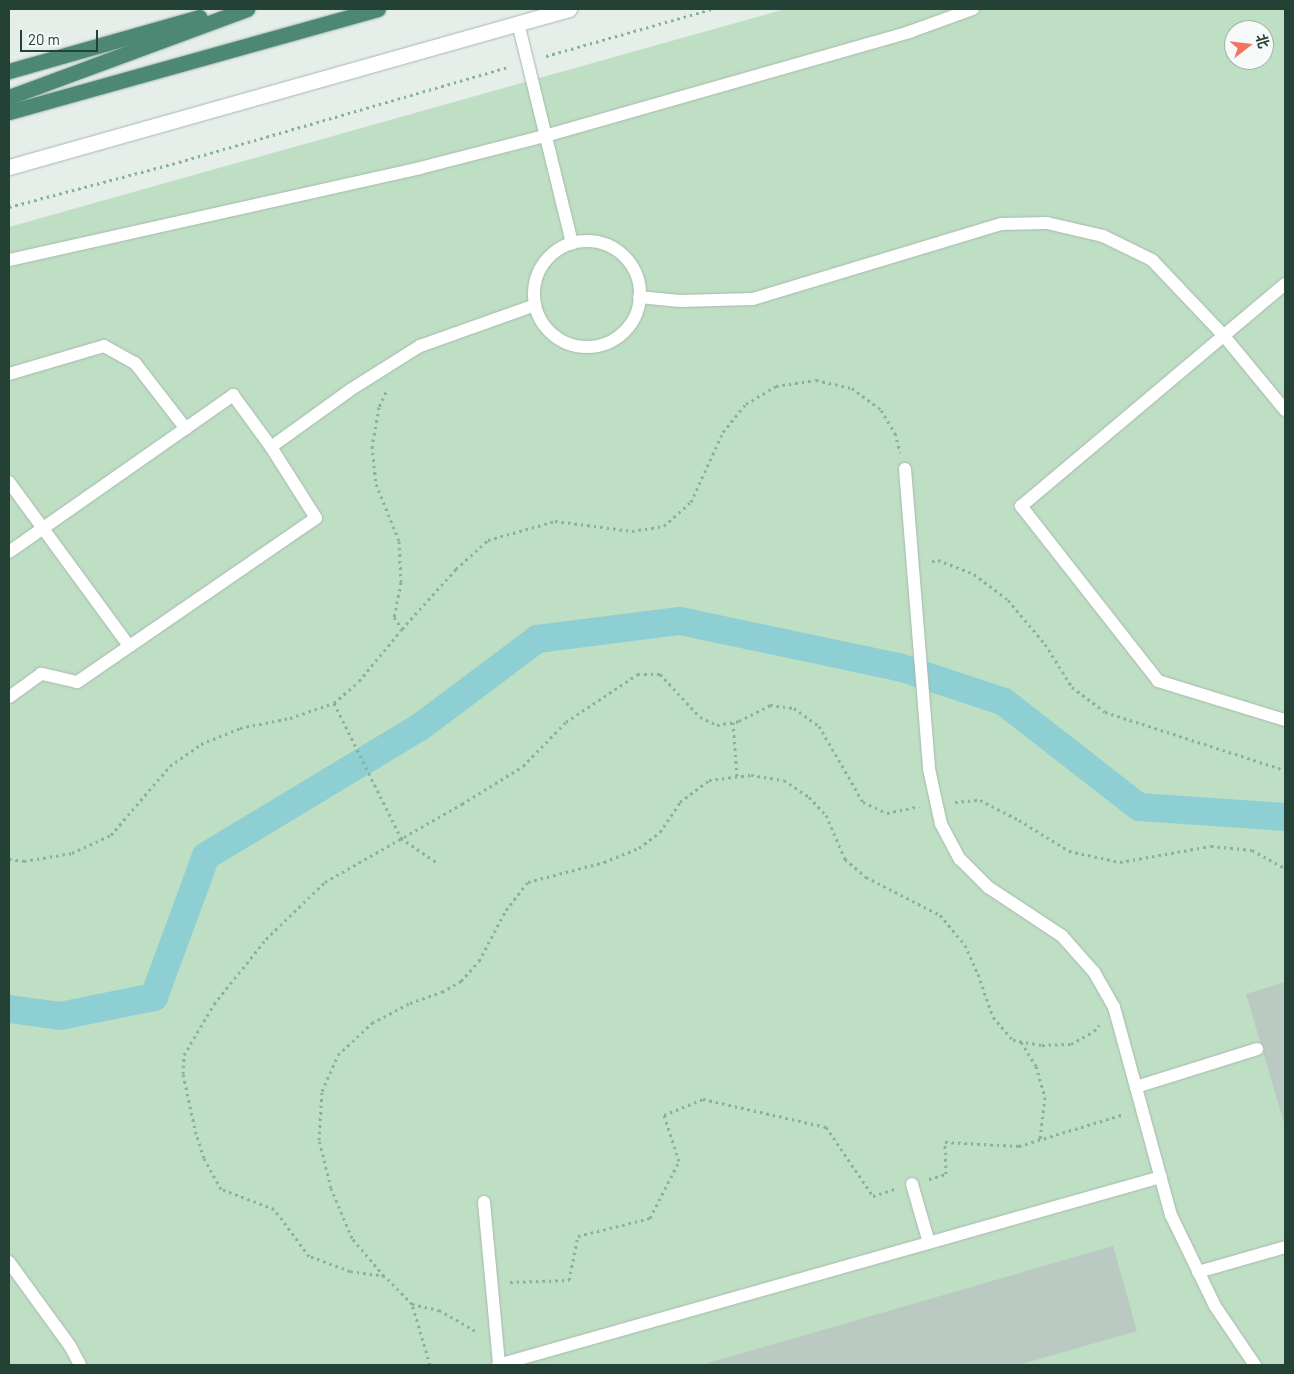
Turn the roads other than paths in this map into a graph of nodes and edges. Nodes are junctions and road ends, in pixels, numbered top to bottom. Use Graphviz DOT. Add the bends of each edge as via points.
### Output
graph roads {
  1 [pos="228,9"];
  2 [pos="247,9"];
  3 [pos="378,9"];
  4 [pos="569,9"];
  5 [pos="973,9"];
  6 [pos="518,23"];
  7 [pos="9,71"];
  8 [pos="9,97"];
  9 [pos="9,112"];
  10 [pos="545,136"];
  11 [pos="9,167"];
  12 [pos="572,243"];
  13 [pos="9,260"];
  14 [pos="1285,284"];
  15 [pos="639,296"];
  16 [pos="535,305"];
  17 [pos="1224,336"];
  18 [pos="9,374"];
  19 [pos="1285,410"];
  20 [pos="186,429"];
  21 [pos="271,447"];
  22 [pos="905,469"];
  23 [pos="9,482"];
  24 [pos="43,528"];
  25 [pos="9,552"];
  26 [pos="129,646"];
  27 [pos="9,697"];
  28 [pos="1285,720"];
  29 [pos="1257,1049"];
  30 [pos="1136,1087"];
  31 [pos="1161,1177"];
  32 [pos="912,1184"];
  33 [pos="484,1202"];
  34 [pos="929,1243"];
  35 [pos="1285,1247"];
  36 [pos="9,1262"];
  37 [pos="1198,1272"];
  38 [pos="523,1363"];
  39 [pos="80,1365"];
  40 [pos="499,1365"];
  41 [pos="1255,1365"];
  1 -- 7 [label="highway"];
  2 -- 8 [label="highway"];
  3 -- 9 [label="highway"];
  4 -- 6 [label="main road"];
  5 -- 10 [label="lane" via="909,32"];
  6 -- 10 [label="lane"];
  6 -- 11 [label="main road"];
  10 -- 12 [label="lane"];
  10 -- 13 [label="lane" via="420,168"];
  12 -- 15 [label="lane" via="596,241 625,257 635,271"];
  12 -- 16 [label="lane" via="548,257 539,271 534,287"];
  14 -- 17 [label="lane"];
  15 -- 16 [label="lane" via="639,306 632,323 620,336 604,345 586,348 569,344 553,335 541,322"];
  15 -- 17 [label="lane" via="680,301 753,299 1002,224 1047,224 1103,236 1152,260"];
  16 -- 21 [label="lane" via="420,346 350,390"];
  17 -- 19 [label="lane"];
  17 -- 28 [label="lane" via="1021,506 1158,680"];
  18 -- 20 [label="lane" via="104,346 135,363"];
  20 -- 21 [label="lane" via="233,395"];
  20 -- 24 [label="lane"];
  21 -- 26 [label="lane" via="316,518"];
  22 -- 30 [label="lane" via="929,770 941,824 960,859 988,887 1062,936 1094,972 1114,1006"];
  23 -- 24 [label="lane"];
  24 -- 25 [label="lane"];
  24 -- 26 [label="lane"];
  26 -- 27 [label="lane" via="77,682 41,674"];
  29 -- 30 [label="lane"];
  30 -- 31 [label="lane"];
  31 -- 34 [label="lane"];
  31 -- 37 [label="lane" via="1171,1215"];
  32 -- 34 [label="lane"];
  33 -- 40 [label="lane"];
  34 -- 38 [label="lane"];
  35 -- 37 [label="lane"];
  36 -- 39 [label="lane" via="70,1346"];
  37 -- 41 [label="lane" via="1215,1306"];
  38 -- 40 [label="lane"];
}
